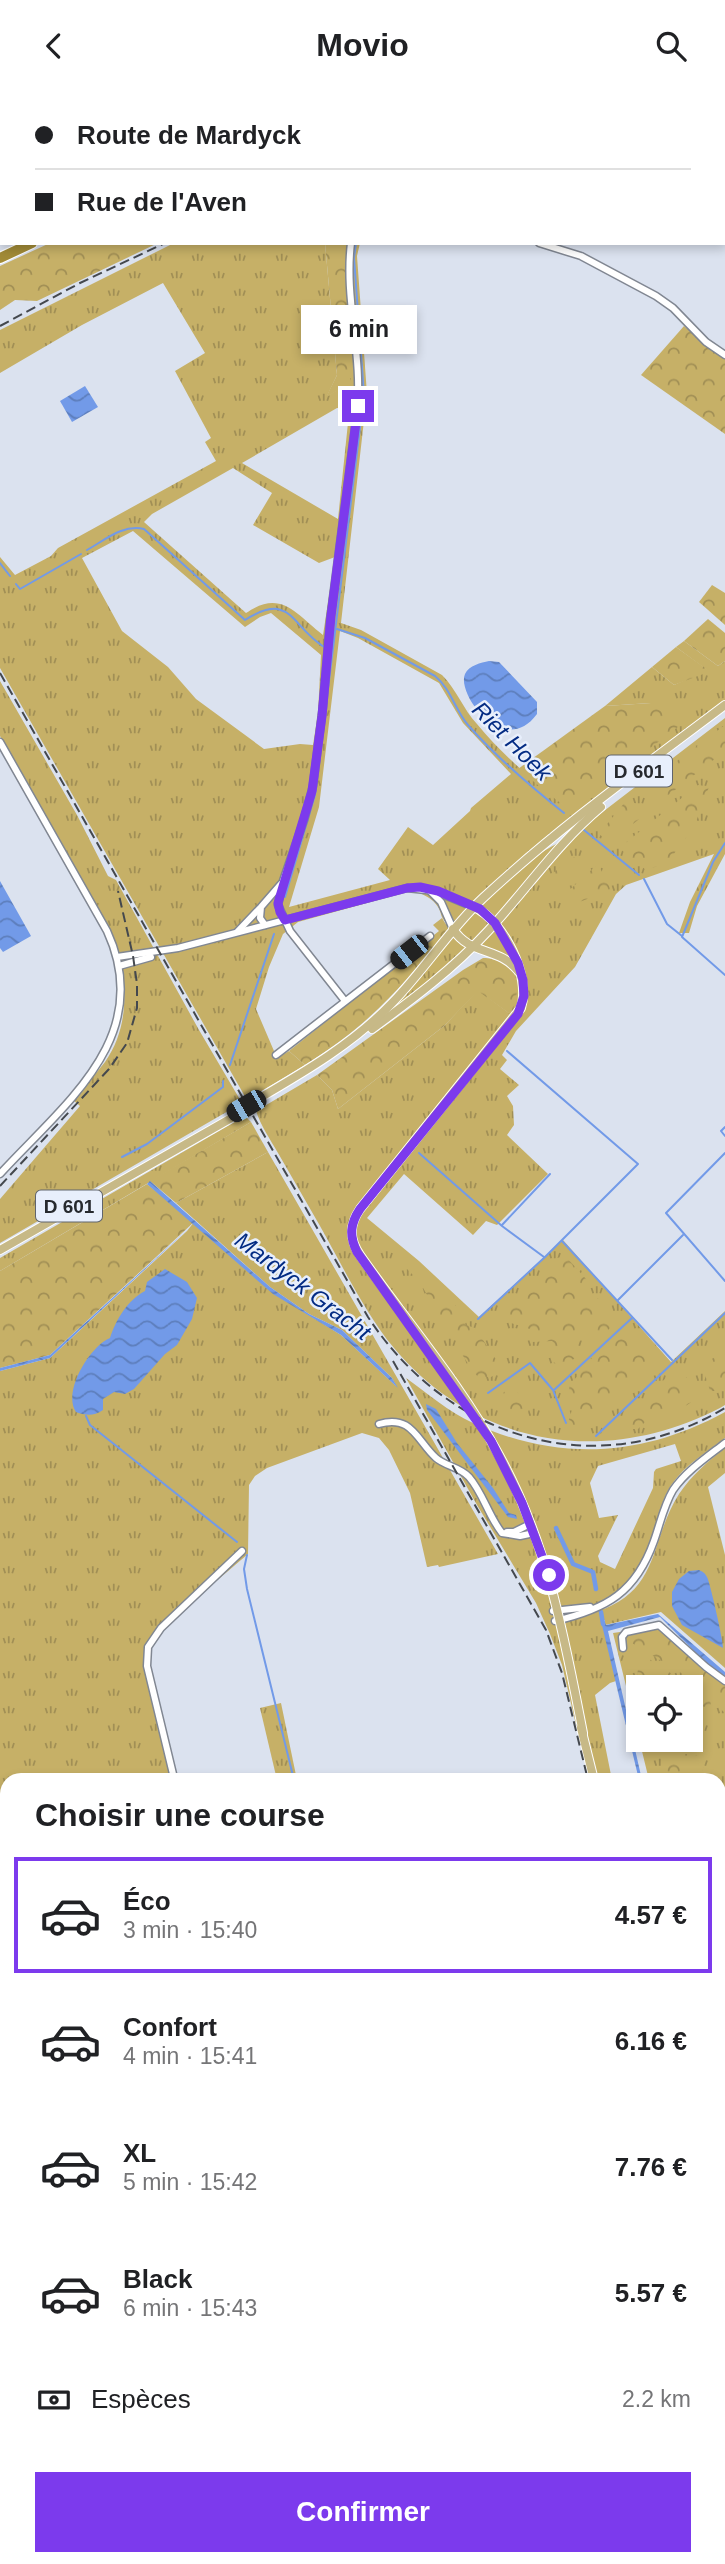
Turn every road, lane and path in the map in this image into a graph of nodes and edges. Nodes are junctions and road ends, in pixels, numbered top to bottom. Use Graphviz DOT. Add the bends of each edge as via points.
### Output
graph roads {
  1 [pos="28,245"];
  2 [pos="351,245"];
  3 [pos="545,245"];
  4 [pos="0,258"];
  5 [pos="725,355"];
  6 [pos="725,705"];
  7 [pos="725,712"];
  8 [pos="0,742"];
  9 [pos="283,881"];
  10 [pos="428,889"];
  11 [pos="279,900"];
  12 [pos="261,907"];
  13 [pos="474,907"];
  14 [pos="285,920"];
  15 [pos="495,923"];
  16 [pos="268,925"];
  17 [pos="453,929"];
  18 [pos="236,933"];
  19 [pos="430,936"];
  20 [pos="473,946"];
  21 [pos="178,948"];
  22 [pos="486,951"];
  23 [pos="117,957"];
  24 [pos="457,961"];
  25 [pos="119,966"];
  26 [pos="523,978"];
  27 [pos="345,1001"];
  28 [pos="276,1055"];
  29 [pos="259,1100"];
  30 [pos="0,1174"];
  31 [pos="0,1248"];
  32 [pos="379,1425"];
  33 [pos="725,1443"];
  34 [pos="532,1529"];
  35 [pos="242,1551"];
  36 [pos="608,1601"];
  37 [pos="555,1611"];
  38 [pos="557,1621"];
  39 [pos="623,1648"];
  40 [pos="725,1681"];
  41 [pos="173,1773"];
  42 [pos="592,1773"];
  1 -- 4 [label="highway"];
  2 -- 9 [label="street" via="358,402 312,791"];
  3 -- 5 [label="street" via="581,256 656,296"];
  6 -- 13 [label="main road, D 601"];
  7 -- 15 [label="main road, D 601" via="575,829"];
  8 -- 23 [label="street" via="100,917"];
  9 -- 11 [label="street"];
  9 -- 12 [label="street"];
  10 -- 13 [label="street"];
  10 -- 14 [label="street" via="407,888"];
  10 -- 17 [label="street" via="441,902"];
  11 -- 14 [label="street"];
  11 -- 16 [label="street"];
  12 -- 16 [label="street" via="260,918"];
  12 -- 18 [label="street"];
  13 -- 15 [label="main road"];
  13 -- 17 [label="main road, D 601"];
  14 -- 16 [label="street"];
  14 -- 27 [label="street"];
  15 -- 20 [label="main road, D 601"];
  15 -- 26 [label="main road"];
  16 -- 18 [label="street"];
  17 -- 20 [label="main road"];
  17 -- 29 [label="main road, D 601" via="399,996 368,1025"];
  18 -- 21 [label="street"];
  19 -- 27 [label="street"];
  20 -- 22 [label="main road"];
  20 -- 24 [label="main road, D 601"];
  21 -- 23 [label="street"];
  21 -- 25 [label="street"];
  22 -- 24 [label="main road"];
  22 -- 26 [label="main road" via="509,961"];
  23 -- 25 [label="street"];
  24 -- 29 [label="main road, D 601" via="352,1043"];
  25 -- 30 [label="street" via="119,1015 104,1056"];
  26 -- 34 [label="main road" via="518,1014 360,1209 351,1233 357,1252 486,1432"];
  27 -- 28 [label="street"];
  29 -- 31 [label="main road, D 601, bridge"];
  32 -- 34 [label="street" via="408,1426 436,1458 466,1474 501,1533 508,1536"];
  33 -- 36 [label="street" via="675,1488 642,1570"];
  34 -- 37 [label="main road" via="547,1568"];
  35 -- 41 [label="street" via="148,1647 147,1666"];
  36 -- 37 [label="street"];
  36 -- 38 [label="street"];
  37 -- 38 [label="main road"];
  38 -- 42 [label="main road"];
  39 -- 40 [label="street" via="626,1632 661,1625"];
}
